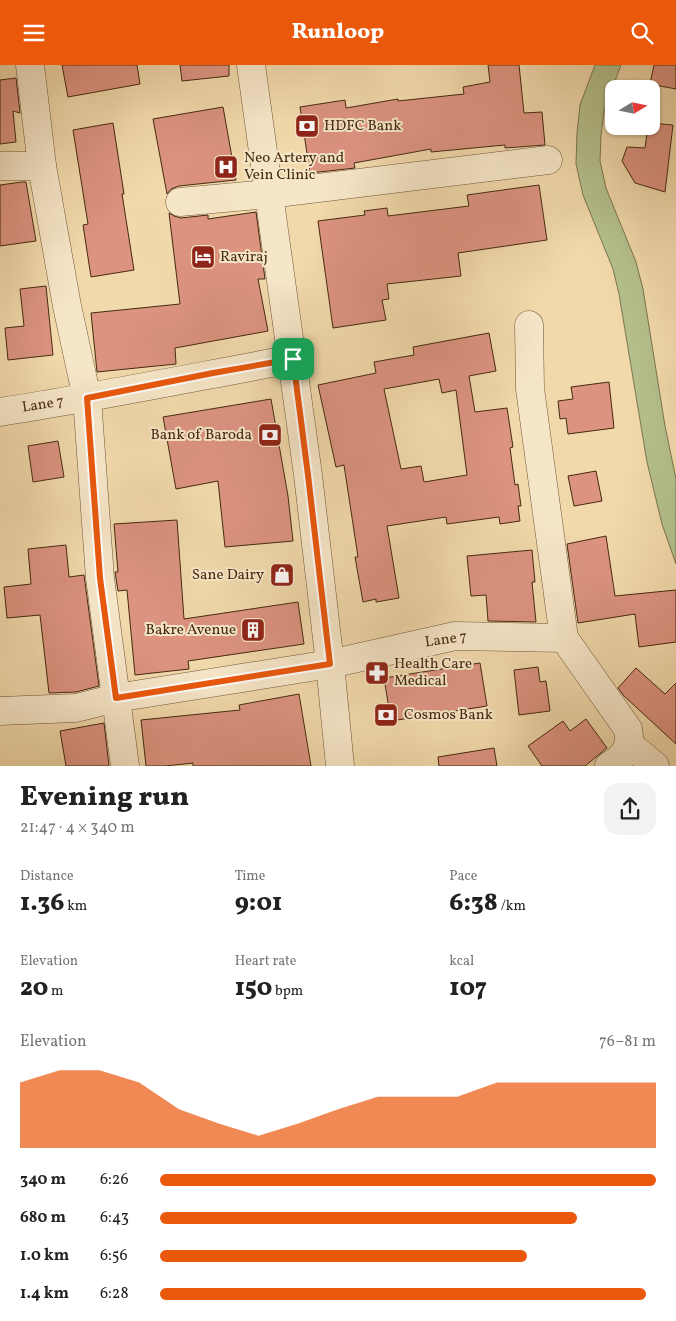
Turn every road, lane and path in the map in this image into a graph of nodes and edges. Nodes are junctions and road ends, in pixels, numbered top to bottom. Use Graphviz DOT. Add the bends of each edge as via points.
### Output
graph roads {
  1 [pos="30,65"];
  2 [pos="252,65"];
  3 [pos="548,160"];
  4 [pos="0,166"];
  5 [pos="42,166"];
  6 [pos="269,194"];
  7 [pos="180,202"];
  8 [pos="529,325"];
  9 [pos="293,359"];
  10 [pos="87,398"];
  11 [pos="0,412"];
  12 [pos="564,638"];
  13 [pos="330,664"];
  14 [pos="116,698"];
  15 [pos="0,711"];
  16 [pos="629,744"];
  17 [pos="125,766"];
  18 [pos="340,766"];
  19 [pos="609,766"];
  20 [pos="655,766"];
  1 -- 5 [label="street"];
  2 -- 6 [label="street"];
  3 -- 6 [label="street"];
  4 -- 5 [label="street"];
  5 -- 10 [label="street"];
  6 -- 7 [label="street"];
  6 -- 9 [label="street"];
  8 -- 12 [label="street" via="530,389"];
  9 -- 10 [label="street, Lane 7"];
  9 -- 13 [label="street"];
  10 -- 11 [label="street, Lane 7"];
  10 -- 14 [label="street" via="100,578"];
  12 -- 13 [label="street, Lane 7" via="455,636"];
  12 -- 16 [label="street" via="628,729"];
  13 -- 14 [label="street, Lane 7"];
  13 -- 18 [label="street"];
  14 -- 15 [label="street, Lane 7" via="76,708"];
  14 -- 17 [label="street"];
  16 -- 19 [label="street" via="618,761"];
  16 -- 20 [label="street"];
}
